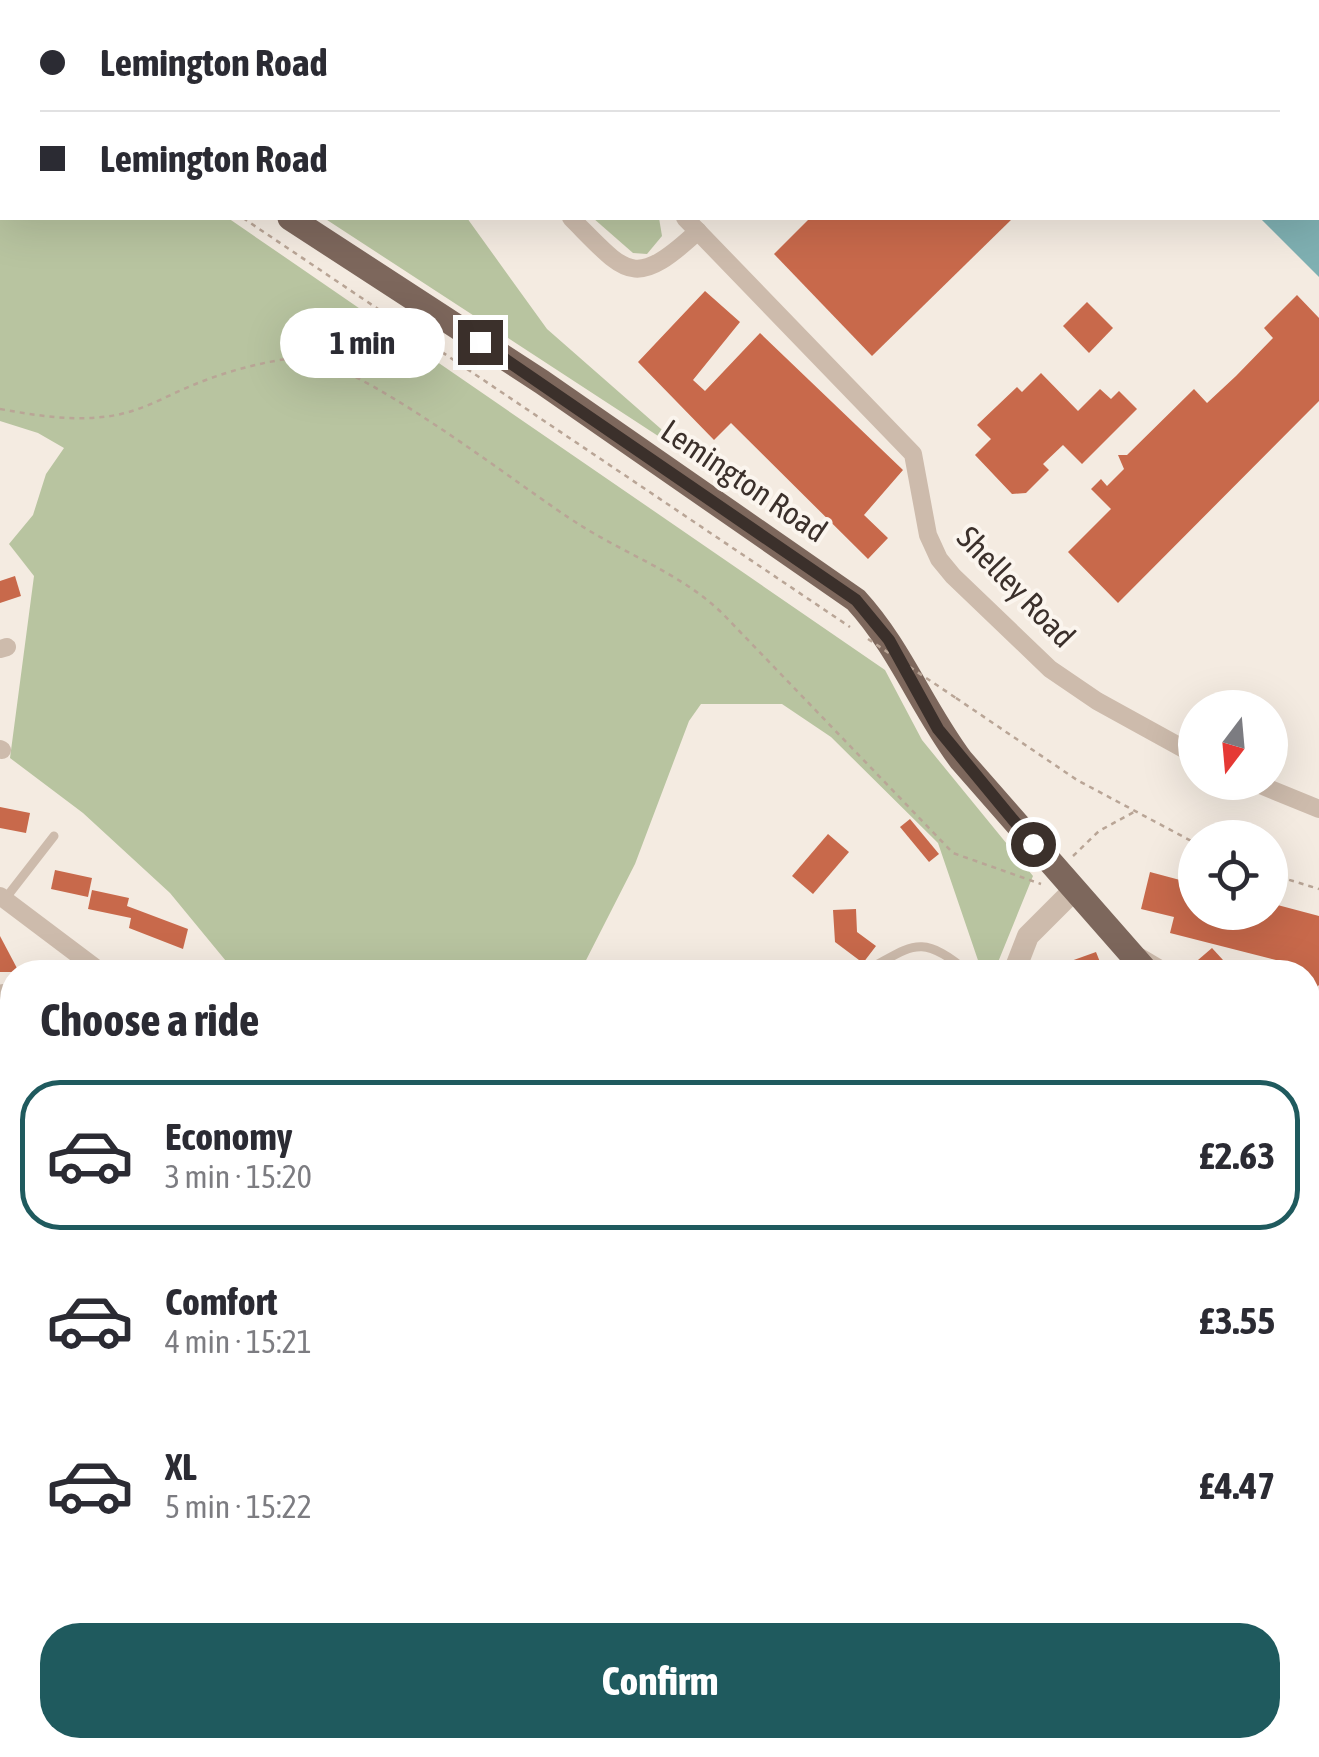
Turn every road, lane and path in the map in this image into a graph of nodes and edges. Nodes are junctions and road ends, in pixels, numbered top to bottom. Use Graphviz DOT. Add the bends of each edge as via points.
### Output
graph roads {
  1 [pos="246,220"];
  2 [pos="293,220"];
  3 [pos="573,220"];
  4 [pos="692,224"];
  5 [pos="0,409"];
  6 [pos="854,630"];
  7 [pos="868,639"];
  8 [pos="1178,746"];
  9 [pos="1288,797"];
  10 [pos="1319,809"];
  11 [pos="1134,812"];
  12 [pos="1178,834"];
  13 [pos="54,836"];
  14 [pos="1288,880"];
  15 [pos="1059,883"];
  16 [pos="1319,890"];
  17 [pos="2,897"];
  18 [pos="1126,945"];
  19 [pos="84,960"];
  20 [pos="880,960"];
  21 [pos="950,960"];
  22 [pos="1019,960"];
  23 [pos="1138,960"];
  24 [pos="1153,960"];
  1 -- 6 [label="path"];
  2 -- 15 [label="main road, Lemington Road" via="542,382 856,600 889,640 938,729"];
  3 -- 4 [label="street" via="613,260 634,269 661,264"];
  4 -- 8 [label="street, Shelley Road" via="913,454 928,536 953,576 1050,669"];
  5 -- 15 [label="path" via="100,418 238,370 296,358 330,365 581,526 686,582 953,853"];
  7 -- 11 [label="path, bridge"];
  9 -- 10 [label="street"];
  11 -- 12 [label="path"];
  11 -- 15 [label="path" via="1100,831"];
  13 -- 17 [label="lane"];
  14 -- 16 [label="path"];
  15 -- 18 [label="main road, Lemington Road"];
  15 -- 22 [label="street"];
  17 -- 19 [label="street"];
  18 -- 23 [label="main road, Lemington Road"];
  18 -- 24 [label="lane"];
  20 -- 21 [label="lane" via="912,946"];
}
